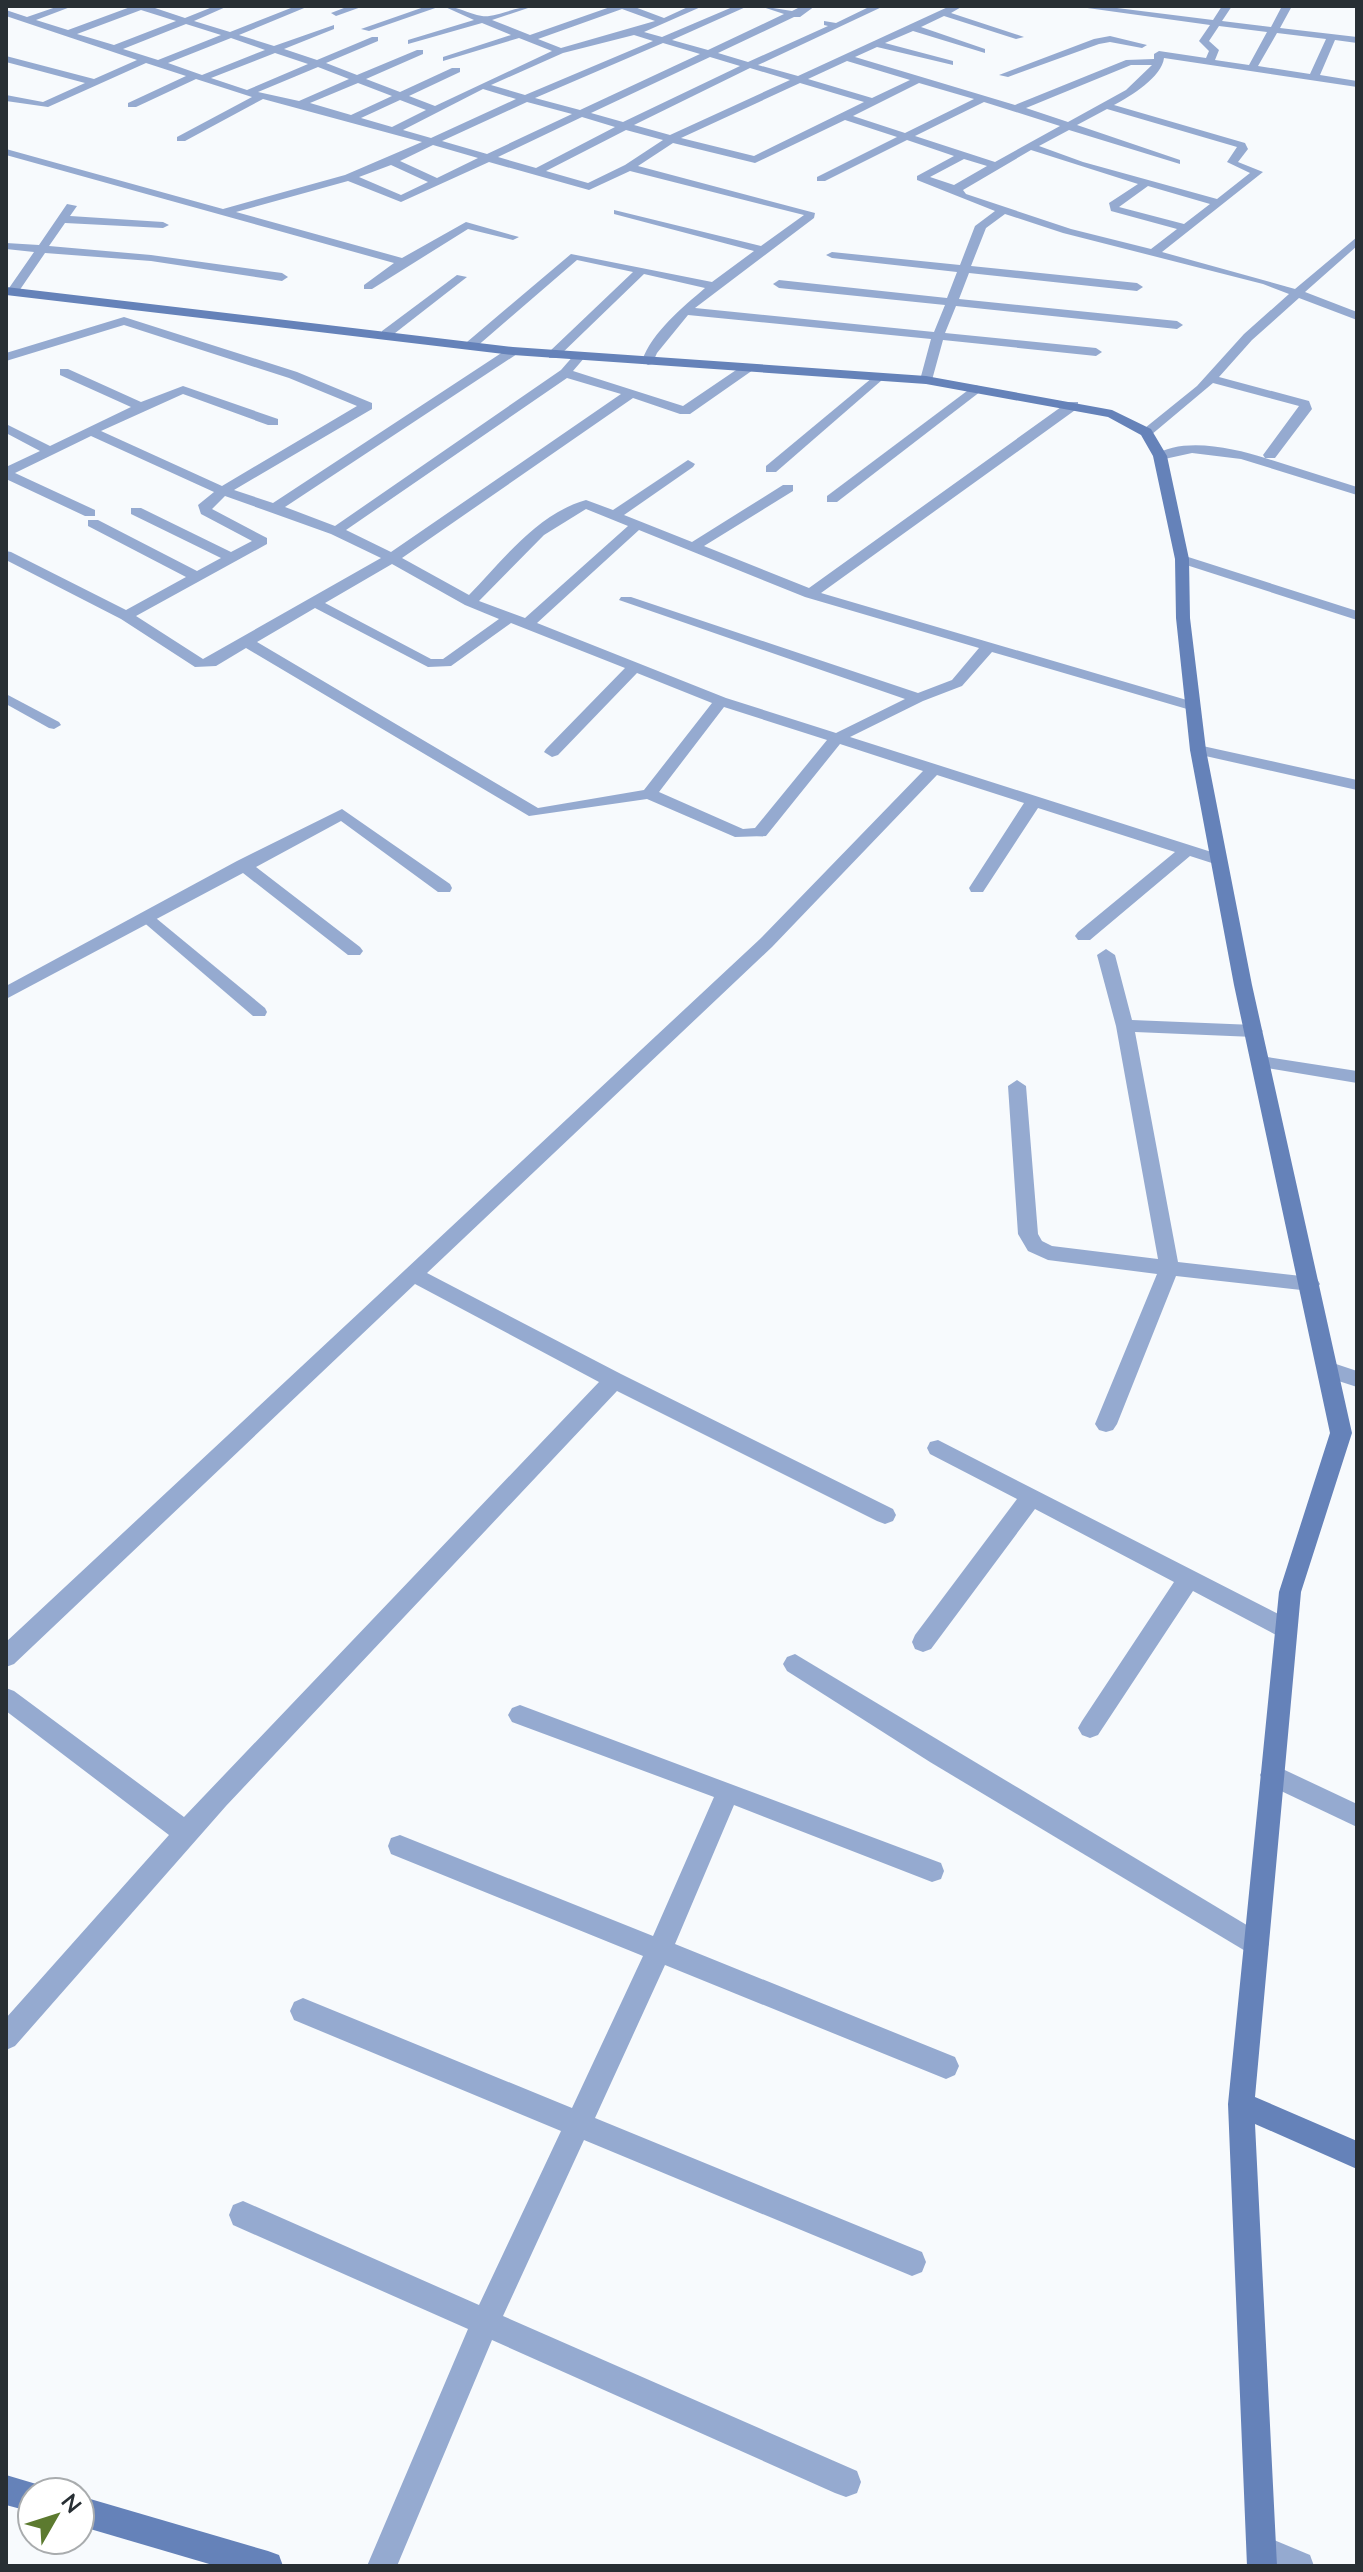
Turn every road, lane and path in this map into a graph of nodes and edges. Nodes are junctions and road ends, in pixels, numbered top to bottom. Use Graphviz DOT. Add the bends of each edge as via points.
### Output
graph roads {
  1 [pos="68,6"];
  2 [pos="140,6"];
  3 [pos="223,6"];
  4 [pos="304,6"];
  5 [pos="359,6"];
  6 [pos="436,6"];
  7 [pos="448,6"];
  8 [pos="529,6"];
  9 [pos="622,6"];
  10 [pos="698,6"];
  11 [pos="743,6"];
  12 [pos="765,6"];
  13 [pos="879,6"];
  14 [pos="958,6"];
  15 [pos="1078,6"];
  16 [pos="1227,6"];
  17 [pos="1287,6"];
  18 [pos="1166,10"];
  19 [pos="808,12"];
  20 [pos="6,13"];
  21 [pos="336,13"];
  22 [pos="792,13"];
  23 [pos="943,13"];
  24 [pos="27,20"];
  25 [pos="187,20"];
  26 [pos="482,20"];
  27 [pos="664,21"];
  28 [pos="1217,21"];
  29 [pos="822,22"];
  30 [pos="1156,25"];
  31 [pos="837,26"];
  32 [pos="331,27"];
  33 [pos="912,27"];
  34 [pos="366,29"];
  35 [pos="1275,29"];
  36 [pos="634,32"];
  37 [pos="70,33"];
  38 [pos="235,34"];
  39 [pos="1149,35"];
  40 [pos="524,37"];
  41 [pos="1019,37"];
  42 [pos="1332,37"];
  43 [pos="375,39"];
  44 [pos="663,39"];
  45 [pos="1357,40"];
  46 [pos="411,42"];
  47 [pos="877,44"];
  48 [pos="1142,45"];
  49 [pos="116,48"];
  50 [pos="275,50"];
  51 [pos="560,51"];
  52 [pos="982,51"];
  53 [pos="420,52"];
  54 [pos="707,54"];
  55 [pos="847,58"];
  56 [pos="1159,58"];
  57 [pos="6,59"];
  58 [pos="146,59"];
  59 [pos="446,59"];
  60 [pos="1209,62"];
  61 [pos="160,63"];
  62 [pos="949,63"];
  63 [pos="320,64"];
  64 [pos="747,65"];
  65 [pos="1252,68"];
  66 [pos="456,70"];
  67 [pos="1004,75"];
  68 [pos="199,77"];
  69 [pos="1314,77"];
  70 [pos="919,79"];
  71 [pos="360,80"];
  72 [pos="799,80"];
  73 [pos="95,82"];
  74 [pos="1357,84"];
  75 [pos="482,86"];
  76 [pos="247,93"];
  77 [pos="261,96"];
  78 [pos="403,96"];
  79 [pos="6,98"];
  80 [pos="983,98"];
  81 [pos="524,99"];
  82 [pos="873,101"];
  83 [pos="300,104"];
  84 [pos="132,105"];
  85 [pos="1104,105"];
  86 [pos="1016,108"];
  87 [pos="435,110"];
  88 [pos="578,114"];
  89 [pos="844,116"];
  90 [pos="351,119"];
  91 [pos="625,125"];
  92 [pos="1072,126"];
  93 [pos="391,132"];
  94 [pos="908,137"];
  95 [pos="181,139"];
  96 [pos="671,139"];
  97 [pos="432,143"];
  98 [pos="1029,146"];
  99 [pos="6,152"];
  100 [pos="963,155"];
  101 [pos="23,157"];
  102 [pos="494,157"];
  103 [pos="391,161"];
  104 [pos="1176,162"];
  105 [pos="6,166"];
  106 [pos="996,166"];
  107 [pos="629,167"];
  108 [pos="539,171"];
  109 [pos="349,177"];
  110 [pos="821,179"];
  111 [pos="437,182"];
  112 [pos="1146,183"];
  113 [pos="958,190"];
  114 [pos="1217,202"];
  115 [pos="71,206"];
  116 [pos="1003,210"];
  117 [pos="224,212"];
  118 [pos="618,212"];
  119 [pos="62,219"];
  120 [pos="163,225"];
  121 [pos="1186,228"];
  122 [pos="513,237"];
  123 [pos="1357,240"];
  124 [pos="6,246"];
  125 [pos="44,249"];
  126 [pos="762,250"];
  127 [pos="1152,254"];
  128 [pos="832,255"];
  129 [pos="403,262"];
  130 [pos="964,269"];
  131 [pos="642,270"];
  132 [pos="282,277"];
  133 [pos="461,277"];
  134 [pos="779,284"];
  135 [pos="714,286"];
  136 [pos="368,287"];
  137 [pos="1137,287"];
  138 [pos="10,291"];
  139 [pos="1299,294"];
  140 [pos="952,301"];
  141 [pos="138,305"];
  142 [pos="685,311"];
  143 [pos="1357,316"];
  144 [pos="124,321"];
  145 [pos="1177,325"];
  146 [pos="386,334"];
  147 [pos="938,337"];
  148 [pos="471,345"];
  149 [pos="513,351"];
  150 [pos="1096,352"];
  151 [pos="553,355"];
  152 [pos="6,357"];
  153 [pos="579,357"];
  154 [pos="648,361"];
  155 [pos="749,367"];
  156 [pos="64,372"];
  157 [pos="565,373"];
  158 [pos="878,377"];
  159 [pos="1210,378"];
  160 [pos="926,380"];
  161 [pos="979,388"];
  162 [pos="631,393"];
  163 [pos="1073,405"];
  164 [pos="141,407"];
  165 [pos="273,422"];
  166 [pos="6,428"];
  167 [pos="92,432"];
  168 [pos="1146,432"];
  169 [pos="50,451"];
  170 [pos="1270,455"];
  171 [pos="1160,456"];
  172 [pos="688,464"];
  173 [pos="771,469"];
  174 [pos="6,473"];
  175 [pos="788,488"];
  176 [pos="223,491"];
  177 [pos="1357,491"];
  178 [pos="832,499"];
  179 [pos="275,508"];
  180 [pos="136,511"];
  181 [pos="616,514"];
  182 [pos="638,524"];
  183 [pos="336,531"];
  184 [pos="692,548"];
  185 [pos="6,555"];
  186 [pos="232,558"];
  187 [pos="392,558"];
  188 [pos="1182,559"];
  189 [pos="197,577"];
  190 [pos="810,594"];
  191 [pos="626,600"];
  192 [pos="470,602"];
  193 [pos="317,604"];
  194 [pos="126,616"];
  195 [pos="1357,616"];
  196 [pos="508,619"];
  197 [pos="525,626"];
  198 [pos="246,642"];
  199 [pos="988,647"];
  200 [pos="634,668"];
  201 [pos="6,698"];
  202 [pos="918,698"];
  203 [pos="721,701"];
  204 [pos="1192,706"];
  205 [pos="54,725"];
  206 [pos="837,738"];
  207 [pos="1198,750"];
  208 [pos="552,752"];
  209 [pos="934,769"];
  210 [pos="1357,785"];
  211 [pos="649,794"];
  212 [pos="1034,801"];
  213 [pos="1187,850"];
  214 [pos="1218,860"];
  215 [pos="243,865"];
  216 [pos="444,888"];
  217 [pos="977,888"];
  218 [pos="146,917"];
  219 [pos="1084,936"];
  220 [pos="354,951"];
  221 [pos="1106,955"];
  222 [pos="6,993"];
  223 [pos="259,1012"];
  224 [pos="1125,1026"];
  225 [pos="1254,1031"];
  226 [pos="1261,1062"];
  227 [pos="1357,1077"];
  228 [pos="1017,1086"];
  229 [pos="1169,1268"];
  230 [pos="413,1274"];
  231 [pos="1310,1284"];
  232 [pos="1327,1369"];
  233 [pos="1357,1379"];
  234 [pos="614,1380"];
  235 [pos="1106,1424"];
  236 [pos="938,1448"];
  237 [pos="1032,1496"];
  238 [pos="885,1515"];
  239 [pos="1189,1578"];
  240 [pos="1286,1629"];
  241 [pos="923,1642"];
  242 [pos="6,1657"];
  243 [pos="795,1664"];
  244 [pos="6,1698"];
  245 [pos="520,1715"];
  246 [pos="1090,1728"];
  247 [pos="1272,1775"];
  248 [pos="728,1792"];
  249 [pos="1357,1816"];
  250 [pos="186,1833"];
  251 [pos="400,1846"];
  252 [pos="932,1871"];
  253 [pos="1256,1944"];
  254 [pos="659,1951"];
  255 [pos="303,2011"];
  256 [pos="6,2037"];
  257 [pos="946,2066"];
  258 [pos="1241,2104"];
  259 [pos="576,2123"];
  260 [pos="1357,2155"];
  261 [pos="243,2215"];
  262 [pos="912,2262"];
  263 [pos="485,2323"];
  264 [pos="846,2482"];
  265 [pos="96,2516"];
  266 [pos="1262,2558"];
  267 [pos="268,2566"];
  268 [pos="382,2566"];
  269 [pos="1299,2566"];
  1 -- 24 [label="street"];
  2 -- 25 [label="street"];
  2 -- 37 [label="street"];
  3 -- 25 [label="street"];
  4 -- 38 [label="street"];
  5 -- 21 [label="street"];
  6 -- 34 [label="street"];
  7 -- 26 [label="street"];
  8 -- 26 [label="street"];
  9 -- 27 [label="street"];
  9 -- 40 [label="street"];
  10 -- 27 [label="street"];
  11 -- 44 [label="street"];
  12 -- 22 [label="street"];
  13 -- 31 [label="street"];
  14 -- 23 [label="street"];
  15 -- 18 [label="street"];
  16 -- 28 [label="street"];
  17 -- 35 [label="street"];
  18 -- 28 [label="street"];
  18 -- 30 [label="street"];
  19 -- 22 [label="street"];
  20 -- 24 [label="street"];
  22 -- 54 [label="street"];
  23 -- 33 [label="street"];
  23 -- 41 [label="street"];
  24 -- 37 [label="street"];
  25 -- 38 [label="street"];
  25 -- 49 [label="street"];
  26 -- 40 [label="street"];
  26 -- 46 [label="street"];
  27 -- 36 [label="street"];
  28 -- 35 [label="street"];
  28 -- 60 [label="street" via="1204,41 1214,50"];
  29 -- 31 [label="street"];
  31 -- 64 [label="street"];
  32 -- 50 [label="street"];
  33 -- 47 [label="street"];
  33 -- 52 [label="street"];
  35 -- 42 [label="street"];
  35 -- 65 [label="street"];
  36 -- 44 [label="street"];
  36 -- 51 [label="street"];
  37 -- 49 [label="street"];
  38 -- 50 [label="street"];
  38 -- 61 [label="street"];
  39 -- 48 [label="street"];
  40 -- 51 [label="street"];
  40 -- 59 [label="street"];
  42 -- 45 [label="street"];
  42 -- 69 [label="street"];
  43 -- 63 [label="street"];
  44 -- 54 [label="street"];
  44 -- 81 [label="street"];
  47 -- 55 [label="street"];
  47 -- 62 [label="street"];
  48 -- 56 [label="street"];
  48 -- 67 [label="street" via="1097,41"];
  49 -- 58 [label="street"];
  50 -- 63 [label="street"];
  50 -- 68 [label="street"];
  51 -- 75 [label="street"];
  53 -- 71 [label="street"];
  54 -- 64 [label="street"];
  54 -- 88 [label="street"];
  55 -- 70 [label="street"];
  55 -- 72 [label="street"];
  56 -- 60 [label="street"];
  56 -- 85 [label="street" via="1130,92"];
  56 -- 86 [label="street" via="1130,62"];
  57 -- 73 [label="street"];
  58 -- 61 [label="street"];
  58 -- 73 [label="street"];
  60 -- 65 [label="street"];
  61 -- 68 [label="street"];
  63 -- 71 [label="street"];
  63 -- 76 [label="street"];
  64 -- 72 [label="street"];
  64 -- 91 [label="street"];
  65 -- 69 [label="street"];
  66 -- 78 [label="street"];
  68 -- 76 [label="street"];
  68 -- 84 [label="street"];
  69 -- 74 [label="street"];
  70 -- 80 [label="street"];
  70 -- 82 [label="street"];
  71 -- 78 [label="street"];
  71 -- 83 [label="street"];
  72 -- 82 [label="street"];
  72 -- 96 [label="street"];
  73 -- 79 [label="street" via="44,105"];
  75 -- 81 [label="street"];
  75 -- 87 [label="street"];
  76 -- 77 [label="street"];
  77 -- 83 [label="street"];
  77 -- 95 [label="street"];
  78 -- 87 [label="street"];
  78 -- 90 [label="street"];
  80 -- 86 [label="street"];
  80 -- 94 [label="street"];
  81 -- 88 [label="street"];
  81 -- 97 [label="street"];
  82 -- 89 [label="street"];
  83 -- 90 [label="street"];
  85 -- 92 [label="street"];
  85 -- 114 [label="street" via="1244,147 1232,162 1258,172"];
  86 -- 92 [label="street"];
  87 -- 93 [label="street"];
  88 -- 91 [label="street"];
  88 -- 102 [label="street"];
  89 -- 94 [label="street"];
  89 -- 96 [label="street" via="755,160"];
  90 -- 93 [label="street"];
  91 -- 96 [label="street"];
  91 -- 108 [label="street"];
  92 -- 98 [label="street"];
  92 -- 104 [label="street"];
  93 -- 97 [label="street"];
  94 -- 100 [label="street"];
  94 -- 110 [label="street"];
  96 -- 107 [label="street"];
  97 -- 102 [label="street"];
  97 -- 103 [label="street"];
  98 -- 106 [label="street"];
  98 -- 112 [label="street"];
  99 -- 101 [label="street"];
  100 -- 106 [label="street"];
  100 -- 113 [label="street" via="921,178"];
  101 -- 105 [label="street"];
  101 -- 117 [label="street"];
  102 -- 108 [label="street"];
  102 -- 111 [label="street"];
  103 -- 109 [label="street"];
  103 -- 111 [label="street"];
  106 -- 113 [label="street"];
  107 -- 108 [label="street" via="591,187"];
  107 -- 126 [label="street" via="809,213"];
  109 -- 111 [label="street" via="401,199"];
  109 -- 117 [label="street"];
  112 -- 114 [label="street"];
  112 -- 121 [label="street" via="1113,205 1115,209"];
  113 -- 116 [label="street"];
  114 -- 121 [label="street"];
  115 -- 119 [label="street"];
  116 -- 127 [label="street"];
  116 -- 130 [label="street" via="981,226"];
  117 -- 129 [label="street"];
  118 -- 126 [label="street"];
  119 -- 120 [label="street"];
  119 -- 125 [label="street"];
  121 -- 127 [label="street"];
  122 -- 129 [label="street" via="466,225"];
  123 -- 139 [label="street"];
  124 -- 125 [label="street"];
  125 -- 132 [label="street"];
  125 -- 138 [label="street"];
  126 -- 135 [label="street"];
  127 -- 139 [label="street"];
  128 -- 130 [label="street"];
  129 -- 136 [label="street"];
  130 -- 137 [label="street"];
  130 -- 140 [label="street"];
  131 -- 135 [label="street"];
  131 -- 148 [label="street" via="575,256"];
  131 -- 151 [label="street"];
  133 -- 146 [label="street"];
  134 -- 140 [label="street"];
  135 -- 142 [label="street"];
  138 -- 141 [label="street"];
  139 -- 143 [label="street"];
  139 -- 159 [label="street"];
  140 -- 145 [label="street"];
  140 -- 147 [label="street"];
  141 -- 144 [label="street"];
  141 -- 146 [label="street"];
  142 -- 147 [label="street"];
  142 -- 154 [label="street"];
  144 -- 152 [label="street"];
  144 -- 176 [label="street" via="293,375 367,406"];
  146 -- 148 [label="street"];
  147 -- 150 [label="street"];
  147 -- 160 [label="street"];
  148 -- 149 [label="street"];
  149 -- 151 [label="street"];
  149 -- 179 [label="street"];
  151 -- 153 [label="street"];
  153 -- 154 [label="street"];
  153 -- 157 [label="street"];
  154 -- 155 [label="street"];
  155 -- 158 [label="street"];
  155 -- 162 [label="street" via="685,411"];
  156 -- 164 [label="street"];
  157 -- 162 [label="street"];
  157 -- 183 [label="street"];
  158 -- 160 [label="street"];
  158 -- 173 [label="street"];
  159 -- 168 [label="street"];
  159 -- 170 [label="street" via="1305,404"];
  160 -- 161 [label="street"];
  161 -- 163 [label="street"];
  161 -- 178 [label="street"];
  162 -- 187 [label="street"];
  163 -- 168 [label="street" via="1112,414"];
  163 -- 190 [label="street"];
  164 -- 165 [label="street" via="183,390"];
  164 -- 167 [label="street"];
  166 -- 169 [label="street"];
  167 -- 169 [label="street"];
  167 -- 176 [label="street"];
  168 -- 171 [label="street"];
  169 -- 174 [label="street"];
  171 -- 177 [label="street" via="1192,449 1243,455"];
  171 -- 188 [label="street"];
  172 -- 181 [label="street"];
  174 -- 189 [label="street"];
  175 -- 184 [label="street"];
  176 -- 179 [label="street"];
  176 -- 186 [label="street" via="205,505 206,511 262,541"];
  179 -- 183 [label="street"];
  180 -- 186 [label="street"];
  181 -- 182 [label="street"];
  181 -- 192 [label="street" via="596,505 576,507 541,531"];
  182 -- 184 [label="street"];
  182 -- 197 [label="street"];
  183 -- 187 [label="street"];
  184 -- 190 [label="street"];
  185 -- 194 [label="street"];
  186 -- 189 [label="street"];
  187 -- 192 [label="street"];
  187 -- 193 [label="street"];
  188 -- 195 [label="street"];
  188 -- 204 [label="street"];
  189 -- 194 [label="street"];
  190 -- 199 [label="street"];
  191 -- 202 [label="street"];
  192 -- 196 [label="street"];
  193 -- 196 [label="street" via="439,665"];
  193 -- 198 [label="street"];
  194 -- 198 [label="street" via="200,664"];
  196 -- 197 [label="street"];
  197 -- 200 [label="street"];
  198 -- 211 [label="street" via="535,813"];
  199 -- 202 [label="street" via="957,683"];
  199 -- 204 [label="street"];
  200 -- 203 [label="street"];
  200 -- 208 [label="street"];
  201 -- 205 [label="lane"];
  202 -- 206 [label="street"];
  203 -- 206 [label="street"];
  203 -- 211 [label="street"];
  204 -- 207 [label="street"];
  206 -- 209 [label="street"];
  206 -- 211 [label="street" via="760,833 741,834"];
  207 -- 210 [label="street"];
  207 -- 214 [label="street"];
  209 -- 212 [label="street"];
  209 -- 230 [label="street" via="766,943"];
  212 -- 213 [label="street"];
  212 -- 217 [label="street"];
  213 -- 214 [label="street"];
  213 -- 219 [label="street"];
  214 -- 225 [label="street"];
  215 -- 216 [label="street" via="342,814"];
  215 -- 218 [label="street"];
  215 -- 220 [label="street"];
  218 -- 222 [label="street"];
  218 -- 223 [label="lane"];
  221 -- 224 [label="street"];
  224 -- 225 [label="street"];
  224 -- 229 [label="street"];
  225 -- 226 [label="street"];
  226 -- 227 [label="street"];
  226 -- 231 [label="street"];
  228 -- 229 [label="street" via="1028,1234 1035,1246 1048,1253"];
  229 -- 231 [label="street"];
  229 -- 235 [label="street"];
  230 -- 234 [label="street"];
  230 -- 242 [label="street"];
  231 -- 232 [label="street"];
  232 -- 233 [label="street"];
  232 -- 240 [label="street" via="1341,1433 1290,1592"];
  234 -- 238 [label="street"];
  234 -- 250 [label="street"];
  236 -- 237 [label="street"];
  237 -- 239 [label="street"];
  237 -- 241 [label="street"];
  239 -- 240 [label="street"];
  239 -- 246 [label="street"];
  240 -- 247 [label="street"];
  243 -- 253 [label="street"];
  244 -- 250 [label="street"];
  245 -- 248 [label="street"];
  247 -- 249 [label="street"];
  247 -- 253 [label="street"];
  248 -- 252 [label="street"];
  248 -- 254 [label="street"];
  250 -- 256 [label="street"];
  251 -- 254 [label="street"];
  253 -- 258 [label="street"];
  254 -- 257 [label="street"];
  254 -- 259 [label="street"];
  255 -- 259 [label="street"];
  258 -- 260 [label="street"];
  258 -- 266 [label="street"];
  259 -- 262 [label="street"];
  259 -- 263 [label="street"];
  261 -- 263 [label="street"];
  263 -- 264 [label="street"];
  263 -- 268 [label="street"];
  265 -- 267 [label="street"];
  266 -- 269 [label="street"];
}
